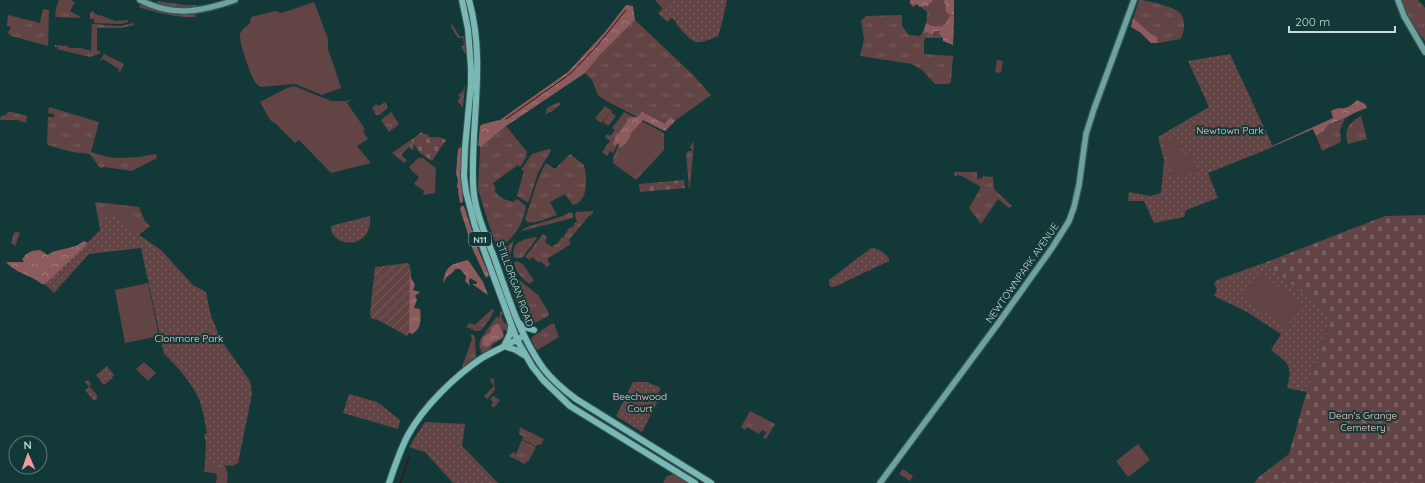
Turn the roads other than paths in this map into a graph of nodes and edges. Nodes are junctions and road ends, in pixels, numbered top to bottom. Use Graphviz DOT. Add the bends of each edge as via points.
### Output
graph roads {
  1 [pos="140,0"];
  2 [pos="235,0"];
  3 [pos="462,0"];
  4 [pos="469,0"];
  5 [pos="1134,0"];
  6 [pos="1398,0"];
  7 [pos="1425,52"];
  8 [pos="516,319"];
  9 [pos="511,326"];
  10 [pos="534,330"];
  11 [pos="523,336"];
  12 [pos="517,340"];
  13 [pos="504,346"];
  14 [pos="526,356"];
  15 [pos="389,483"];
  16 [pos="695,483"];
  17 [pos="711,483"];
  18 [pos="880,483"];
  1 -- 2 [label="main road" via="163,9 184,12 202,10"];
  3 -- 9 [label="highway, STILLORGAN ROAD / N11" via="468,30 471,68 465,148 467,199"];
  4 -- 8 [label="highway, STILLORGAN ROAD / N11" via="478,59 474,195 486,237"];
  5 -- 18 [label="main road, NEWTOWNPARK AVENUE" via="1089,126 1076,199 1069,220 997,325"];
  6 -- 7 [label="main road" via="1404,16"];
  8 -- 10 [label="highway" via="523,326"];
  8 -- 11 [label="highway, STILLORGAN ROAD / N11"];
  9 -- 12 [label="highway, STILLORGAN ROAD / N11"];
  9 -- 13 [label="highway"];
  11 -- 12 [label="highway"];
  11 -- 17 [label="highway, STILLORGAN ROAD / N11" via="544,370 576,400"];
  12 -- 13 [label="highway"];
  12 -- 14 [label="highway, STILLORGAN ROAD / N11"];
  13 -- 14 [label="highway"];
  13 -- 15 [label="highway" via="474,364 448,386 426,410 409,434"];
  14 -- 16 [label="highway, STILLORGAN ROAD / N11" via="543,380 570,406"];
}
